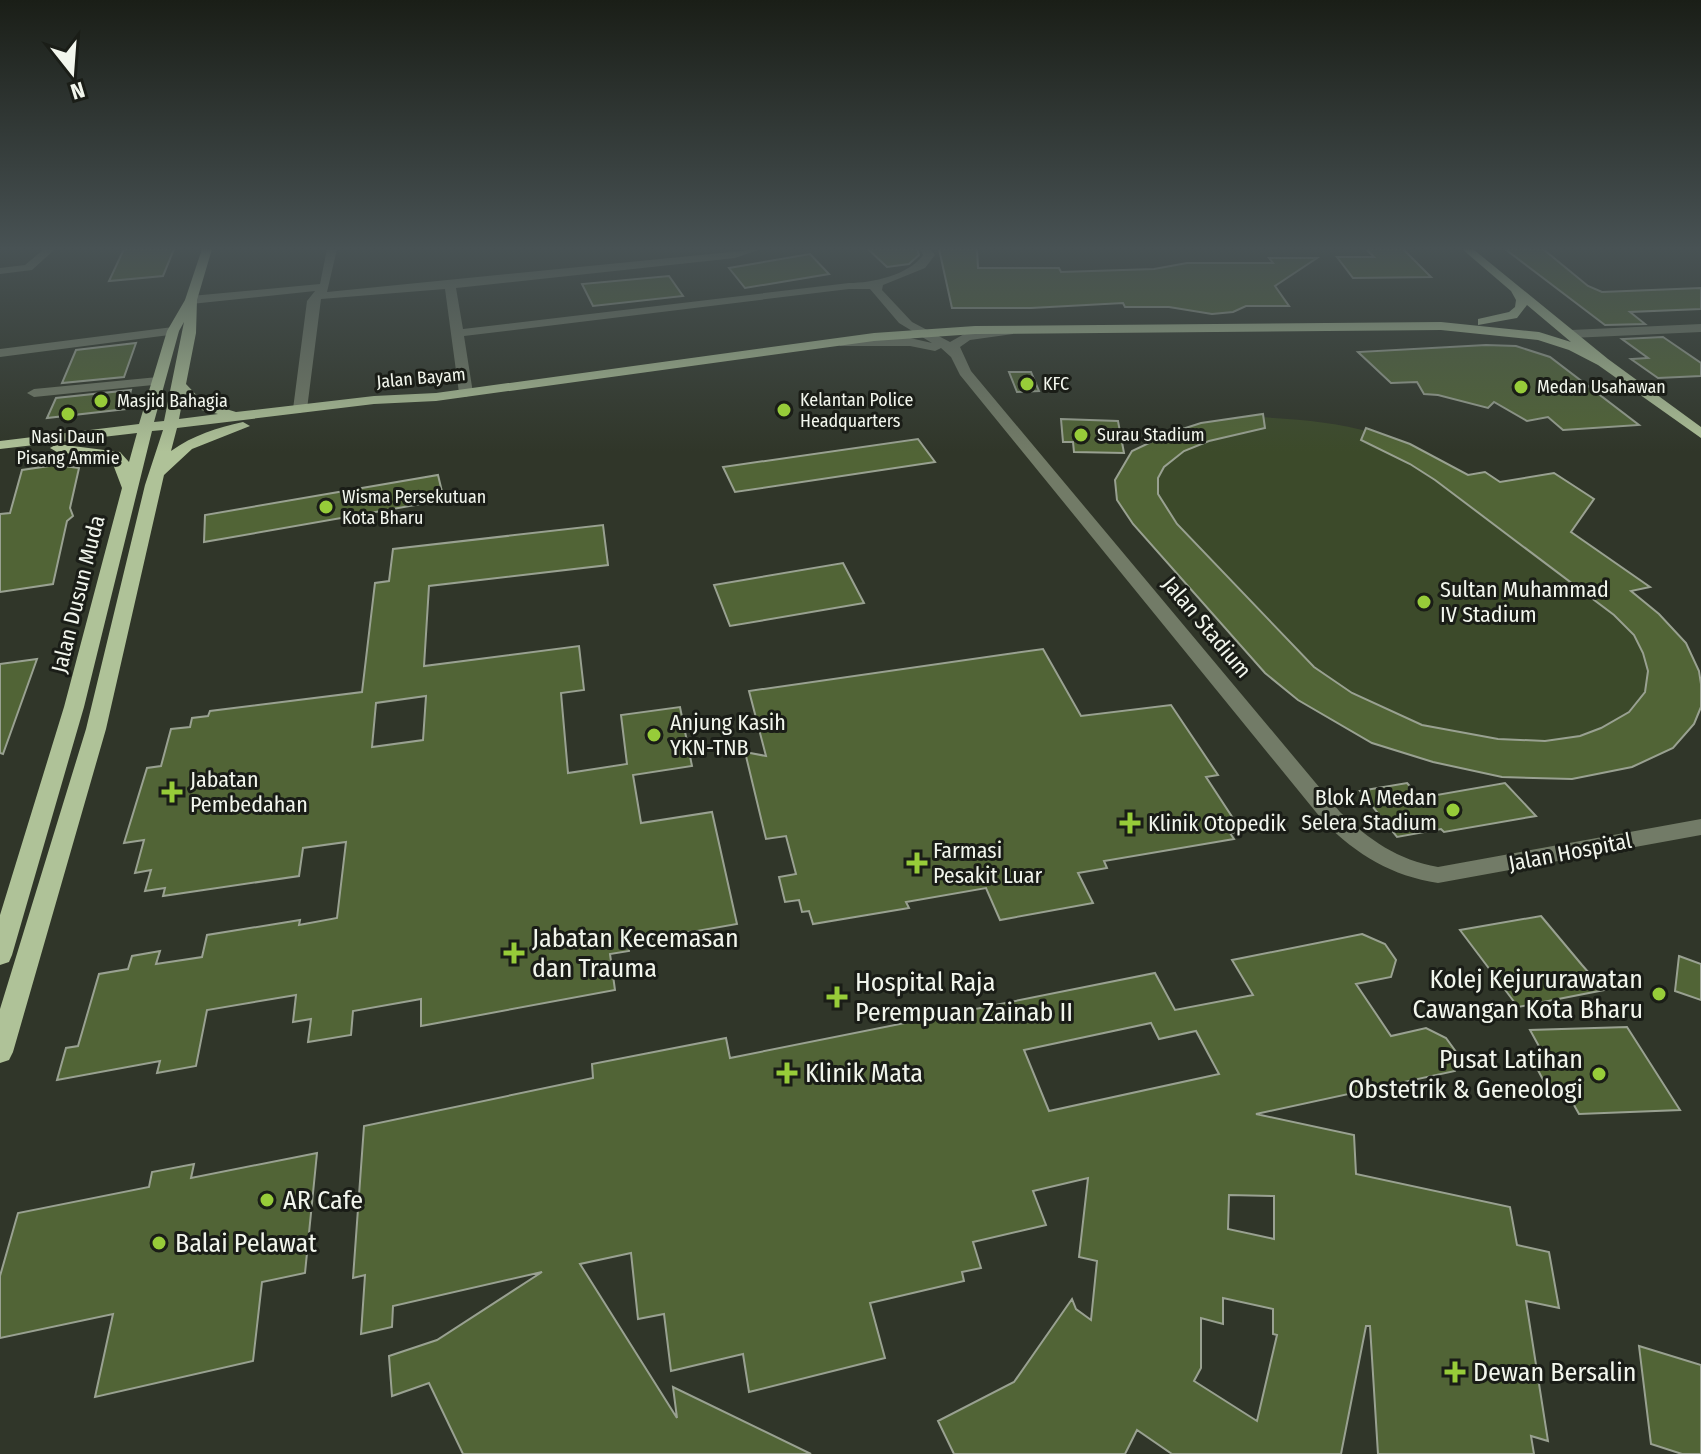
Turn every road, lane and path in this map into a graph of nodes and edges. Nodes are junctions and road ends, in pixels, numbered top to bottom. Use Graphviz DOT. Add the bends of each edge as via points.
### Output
graph roads {
  1 [pos="181,317"];
  2 [pos="190,317"];
  3 [pos="311,317"];
  4 [pos="455,317"];
  5 [pos="592,317"];
  6 [pos="902,317"];
  7 [pos="1506,317"];
  8 [pos="1549,317"];
  9 [pos="1441,326"];
  10 [pos="1701,328"];
  11 [pos="1021,330"];
  12 [pos="173,331"];
  13 [pos="922,332"];
  14 [pos="457,333"];
  15 [pos="1571,334"];
  16 [pos="844,343"];
  17 [pos="0,353"];
  18 [pos="954,353"];
  19 [pos="1603,362"];
  20 [pos="965,372"];
  21 [pos="157,384"];
  22 [pos="179,385"];
  23 [pos="34,393"];
  24 [pos="466,393"];
  25 [pos="436,397"];
  26 [pos="300,409"];
  27 [pos="254,414"];
  28 [pos="282,419"];
  29 [pos="170,428"];
  30 [pos="144,432"];
  31 [pos="1701,434"];
  32 [pos="16,443"];
  33 [pos="0,445"];
  34 [pos="51,447"];
  35 [pos="0,453"];
  36 [pos="153,485"];
  37 [pos="130,488"];
  38 [pos="1701,827"];
  39 [pos="1438,875"];
  40 [pos="0,955"];
  41 [pos="0,1052"];
  1 -- 12 [label="main road, Jalan Dusun Muda"];
  2 -- 22 [label="main road"];
  3 -- 26 [label="street"];
  4 -- 14 [label="street"];
  5 -- 14 [label="street"];
  6 -- 13 [label="street"];
  7 -- 9 [label="main road"];
  8 -- 15 [label="main road"];
  9 -- 11 [label="main road, Jalan Bayam"];
  9 -- 19 [label="main road, Jalan Bayam" via="1539,336"];
  10 -- 15 [label="street"];
  11 -- 13 [label="main road, Jalan Bayam"];
  11 -- 18 [label="street, Jalan Bayam" via="961,339 953,346"];
  12 -- 17 [label="street"];
  12 -- 21 [label="main road, Jalan Dusun Muda"];
  13 -- 16 [label="main road, Jalan Bayam"];
  13 -- 18 [label="street"];
  14 -- 24 [label="street"];
  15 -- 19 [label="main road"];
  16 -- 20 [label="street, Jalan Bayam" via="923,343"];
  16 -- 24 [label="main road, Jalan Bayam"];
  18 -- 20 [label="street"];
  19 -- 31 [label="main road"];
  20 -- 39 [label="street, Jalan Stadium" via="1347,832 1396,866"];
  21 -- 23 [label="street"];
  21 -- 30 [label="main road, Jalan Dusun Muda"];
  21 -- 32 [label="main road" via="146,404 120,419"];
  22 -- 27 [label="main road" via="208,409"];
  22 -- 29 [label="main road"];
  24 -- 25 [label="main road, Jalan Bayam"];
  25 -- 26 [label="main road, Jalan Bayam"];
  25 -- 28 [label="main road"];
  26 -- 27 [label="main road, Jalan Bayam"];
  27 -- 29 [label="main road, Jalan Bayam"];
  28 -- 29 [label="main road"];
  28 -- 36 [label="main road" via="197,441 172,458"];
  29 -- 30 [label="main road"];
  29 -- 36 [label="main road"];
  30 -- 32 [label="main road"];
  30 -- 34 [label="main road"];
  30 -- 37 [label="main road, Jalan Dusun Muda"];
  32 -- 33 [label="main road"];
  34 -- 35 [label="main road"];
  34 -- 37 [label="main road" via="115,455"];
  36 -- 41 [label="main road" via="96,729"];
  37 -- 40 [label="main road, Jalan Dusun Muda" via="74,707"];
  38 -- 39 [label="street, Jalan Hospital"];
}
